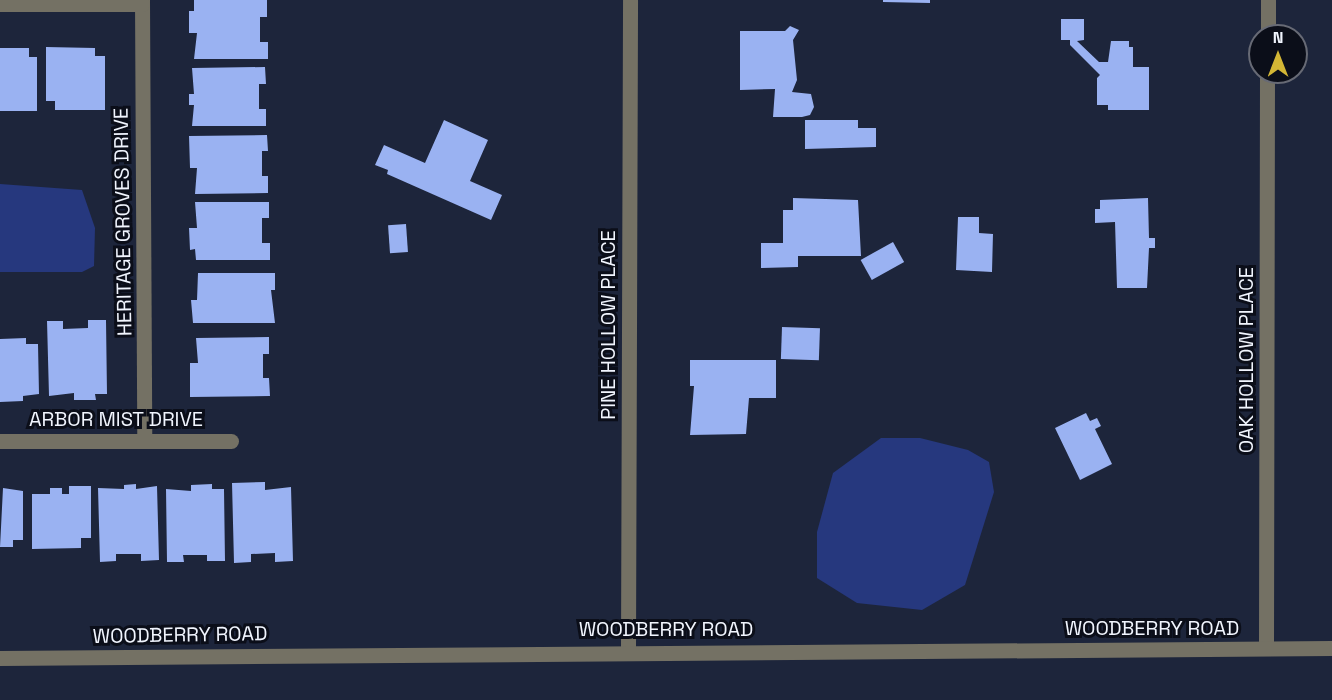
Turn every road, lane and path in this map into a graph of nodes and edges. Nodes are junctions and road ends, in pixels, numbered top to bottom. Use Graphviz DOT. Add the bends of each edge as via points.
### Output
graph roads {
  1 [pos="630,0"];
  2 [pos="1268,0"];
  3 [pos="142,2"];
  4 [pos="0,4"];
  5 [pos="1268,24"];
  6 [pos="1268,84"];
  7 [pos="144,439"];
  8 [pos="0,441"];
  9 [pos="231,441"];
  10 [pos="1266,648"];
  11 [pos="1332,648"];
  12 [pos="628,650"];
  13 [pos="0,658"];
  1 -- 12 [label="street, PINE HOLLOW PLACE"];
  2 -- 5 [label="street"];
  3 -- 4 [label="street, HERITAGE GROVES DRIVE"];
  3 -- 7 [label="street, HERITAGE GROVES DRIVE"];
  6 -- 10 [label="street, OAK HOLLOW PLACE"];
  7 -- 8 [label="street, ARBOR MIST DRIVE"];
  7 -- 9 [label="street, ARBOR MIST DRIVE"];
  10 -- 11 [label="street, WOODBERRY ROAD"];
  10 -- 12 [label="street, WOODBERRY ROAD"];
  12 -- 13 [label="street, WOODBERRY ROAD"];
}
